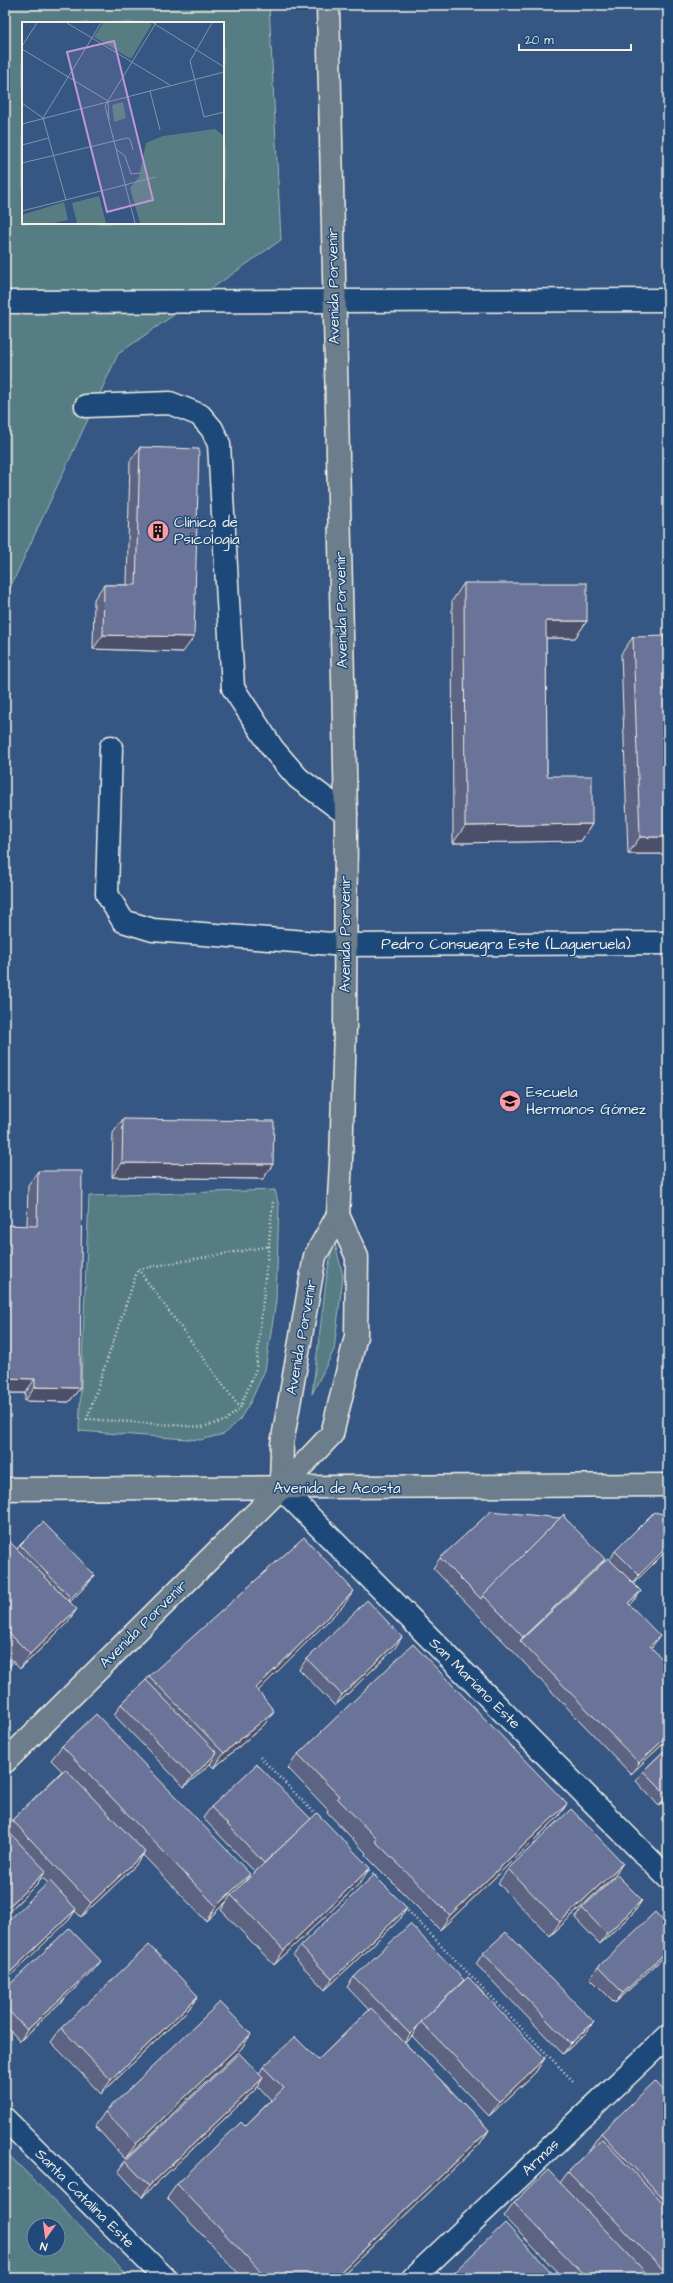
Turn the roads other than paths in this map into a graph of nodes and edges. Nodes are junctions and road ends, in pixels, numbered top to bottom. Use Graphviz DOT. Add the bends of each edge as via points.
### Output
graph roads {
  1 [pos="328,5"];
  2 [pos="334,300"];
  3 [pos="668,300"];
  4 [pos="5,302"];
  5 [pos="86,406"];
  6 [pos="111,747"];
  7 [pos="346,814"];
  8 [pos="668,943"];
  9 [pos="345,945"];
  10 [pos="338,1215"];
  11 [pos="668,1485"];
  12 [pos="281,1488"];
  13 [pos="5,1489"];
  14 [pos="5,1762"];
  15 [pos="668,1878"];
  16 [pos="668,2036"];
  17 [pos="5,2119"];
  18 [pos="165,2278"];
  19 [pos="413,2278"];
  1 -- 2 [label="main road, Avenida Porvenir"];
  2 -- 3 [label="street"];
  2 -- 4 [label="street"];
  2 -- 7 [label="main road, Avenida Porvenir"];
  5 -- 7 [label="street" via="170,403 200,415 212,429 219,444 232,688 273,749 298,778"];
  6 -- 9 [label="street, Pedro Consuegra Este (Lagueruela)" via="106,894 123,921 153,930"];
  7 -- 9 [label="main road, Avenida Porvenir"];
  8 -- 9 [label="street, Pedro Consuegra Este (Lagueruela)"];
  9 -- 10 [label="main road, Avenida Porvenir"];
  10 -- 12 [label="main road, Avenida Porvenir" via="315,1256 282,1444"];
  10 -- 12 [label="main road, Avenida Porvenir" via="357,1257 356,1336 332,1434"];
  11 -- 12 [label="main road, Avenida de Acosta"];
  12 -- 13 [label="main road, Avenida de Acosta"];
  12 -- 14 [label="main road, Avenida Porvenir"];
  12 -- 15 [label="street, San Mariano Este"];
  16 -- 19 [label="street, Armas"];
  17 -- 18 [label="street, Santa Catalina Este"];
}
